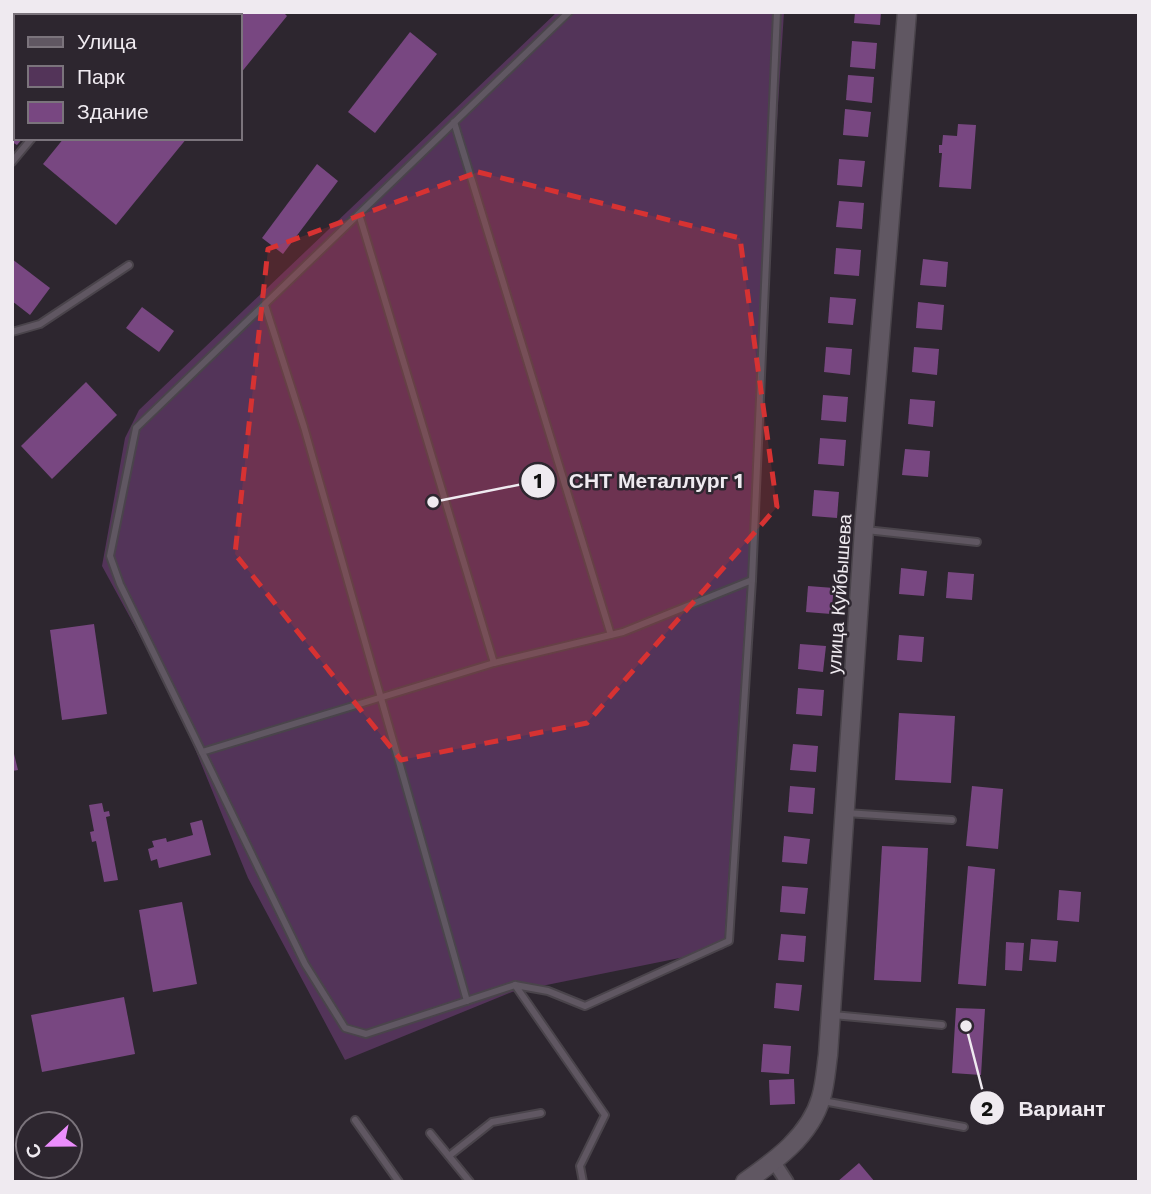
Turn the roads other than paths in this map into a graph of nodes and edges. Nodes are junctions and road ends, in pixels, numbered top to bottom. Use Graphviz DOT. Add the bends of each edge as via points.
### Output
graph roads {
  1 [pos="569,12"];
  2 [pos="777,12"];
  3 [pos="907,12"];
  4 [pos="454,122"];
  5 [pos="30,140"];
  6 [pos="12,162"];
  7 [pos="359,214"];
  8 [pos="129,265"];
  9 [pos="265,305"];
  10 [pos="12,332"];
  11 [pos="864,530"];
  12 [pos="977,542"];
  13 [pos="752,580"];
  14 [pos="611,635"];
  15 [pos="494,663"];
  16 [pos="380,698"];
  17 [pos="202,752"];
  18 [pos="845,812"];
  19 [pos="952,820"];
  20 [pos="515,985"];
  21 [pos="467,1001"];
  22 [pos="831,1015"];
  23 [pos="942,1025"];
  24 [pos="821,1100"];
  25 [pos="541,1113"];
  26 [pos="355,1120"];
  27 [pos="964,1127"];
  28 [pos="430,1133"];
  29 [pos="449,1156"];
  30 [pos="774,1162"];
  31 [pos="398,1182"];
  32 [pos="470,1182"];
  33 [pos="583,1182"];
  34 [pos="745,1182"];
  35 [pos="787,1182"];
  1 -- 4 [label="lane"];
  2 -- 13 [label="lane"];
  3 -- 11 [label="main road, улица Куйбышева"];
  4 -- 7 [label="lane"];
  4 -- 14 [label="lane"];
  5 -- 6 [label="lane"];
  7 -- 9 [label="lane"];
  7 -- 15 [label="lane"];
  8 -- 10 [label="lane" via="40,324"];
  9 -- 16 [label="lane"];
  9 -- 17 [label="lane" via="136,428 110,556"];
  11 -- 12 [label="lane"];
  11 -- 18 [label="main road, улица Куйбышева"];
  13 -- 14 [label="lane"];
  13 -- 20 [label="lane" via="729,941 585,1006"];
  14 -- 15 [label="lane"];
  15 -- 16 [label="lane"];
  16 -- 17 [label="lane"];
  16 -- 21 [label="lane"];
  17 -- 21 [label="lane" via="305,964 345,1028 366,1034"];
  18 -- 19 [label="lane"];
  18 -- 22 [label="main road, улица Куйбышева"];
  20 -- 21 [label="lane"];
  20 -- 33 [label="lane" via="605,1115 580,1166"];
  22 -- 23 [label="lane"];
  22 -- 24 [label="main road, улица Куйбышева"];
  24 -- 27 [label="lane"];
  24 -- 30 [label="main road, улица Куйбышева" via="803,1133"];
  25 -- 29 [label="lane" via="492,1122"];
  26 -- 31 [label="lane"];
  28 -- 29 [label="lane"];
  29 -- 32 [label="lane"];
  30 -- 34 [label="main road, улица Куйбышева"];
  30 -- 35 [label="street"];
}
